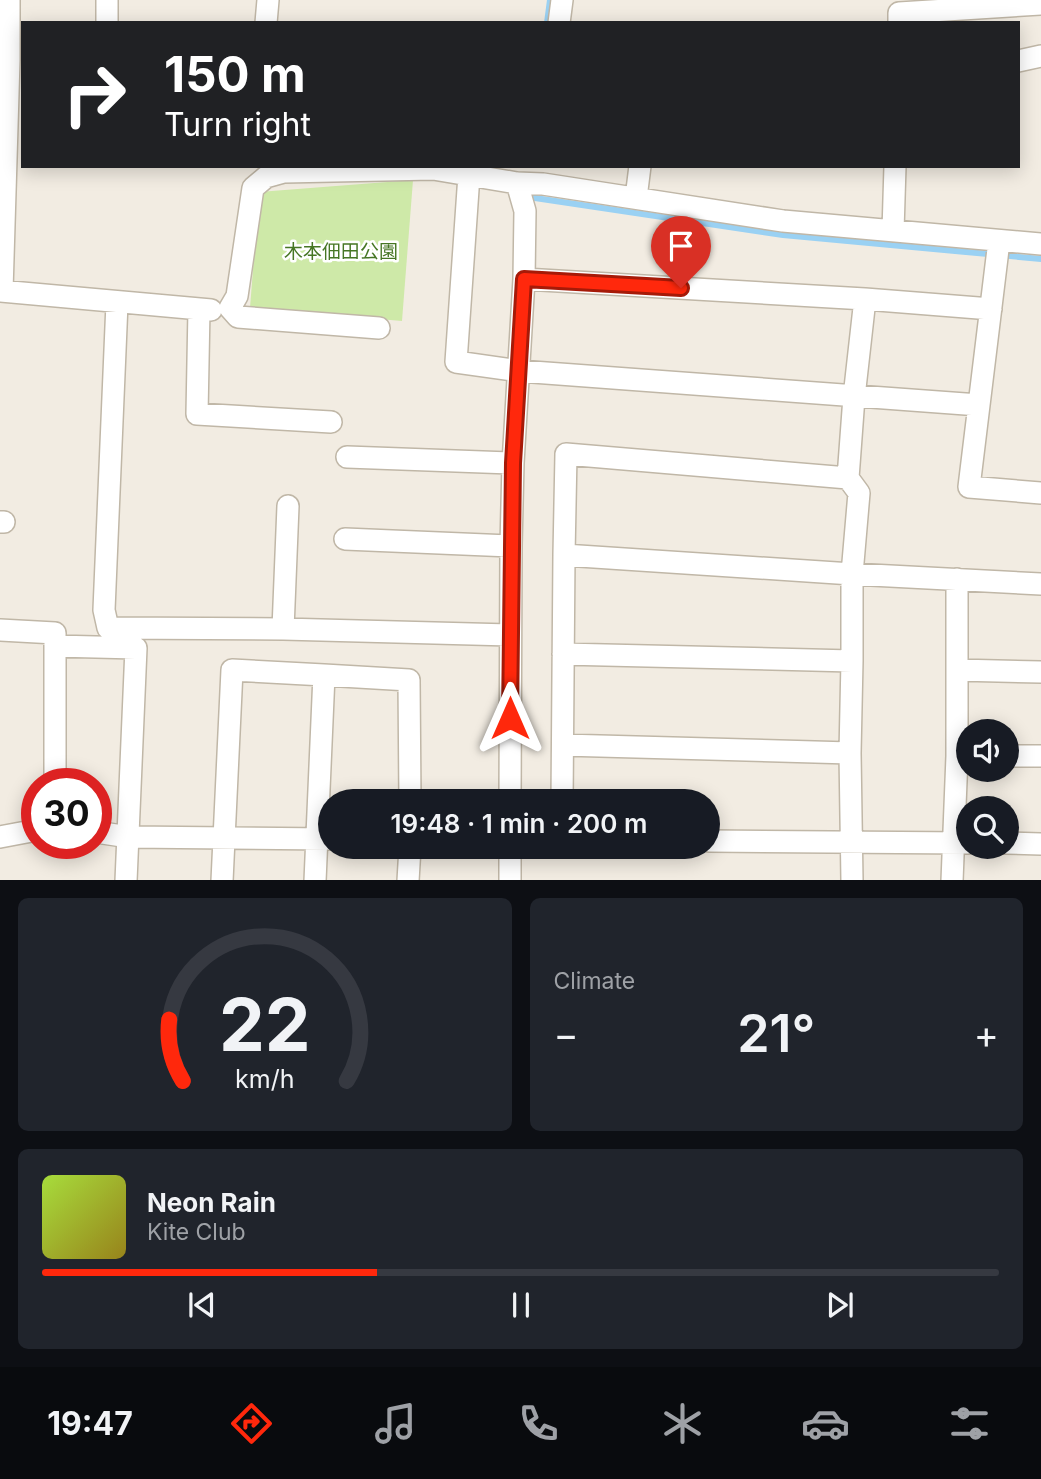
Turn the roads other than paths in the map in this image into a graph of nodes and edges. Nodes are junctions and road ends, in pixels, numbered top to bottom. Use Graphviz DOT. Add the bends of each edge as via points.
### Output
graph roads {
  1 [pos="9,0"];
  2 [pos="107,0"];
  3 [pos="268,0"];
  4 [pos="562,0"];
  5 [pos="1041,4"];
  6 [pos="899,12"];
  7 [pos="107,21"];
  8 [pos="266,21"];
  9 [pos="559,21"];
  10 [pos="1041,56"];
  11 [pos="5,60"];
  12 [pos="1020,61"];
  13 [pos="640,168"];
  14 [pos="895,168"];
  15 [pos="266,172"];
  16 [pos="470,175"];
  17 [pos="533,180"];
  18 [pos="636,198"];
  19 [pos="893,231"];
  20 [pos="999,244"];
  21 [pos="1041,244"];
  22 [pos="524,279"];
  23 [pos="1,291"];
  24 [pos="865,299"];
  25 [pos="117,303"];
  26 [pos="230,308"];
  27 [pos="199,309"];
  28 [pos="991,309"];
  29 [pos="379,328"];
  30 [pos="519,370"];
  31 [pos="854,397"];
  32 [pos="979,405"];
  33 [pos="331,422"];
  34 [pos="347,457"];
  35 [pos="513,463"];
  36 [pos="848,478"];
  37 [pos="1041,493"];
  38 [pos="288,506"];
  39 [pos="345,540"];
  40 [pos="511,545"];
  41 [pos="564,555"];
  42 [pos="852,575"];
  43 [pos="957,579"];
  44 [pos="1041,583"];
  45 [pos="284,629"];
  46 [pos="0,630"];
  47 [pos="510,635"];
  48 [pos="55,646"];
  49 [pos="564,654"];
  50 [pos="852,661"];
  51 [pos="957,670"];
  52 [pos="1041,672"];
  53 [pos="324,675"];
  54 [pos="960,719"];
  55 [pos="563,745"];
  56 [pos="850,754"];
  57 [pos="1019,756"];
  58 [pos="1041,757"];
  59 [pos="55,768"];
  60 [pos="323,789"];
  61 [pos="410,789"];
  62 [pos="510,789"];
  63 [pos="562,789"];
  64 [pos="21,833"];
  65 [pos="112,834"];
  66 [pos="0,837"];
  67 [pos="129,837"];
  68 [pos="223,838"];
  69 [pos="318,839"];
  70 [pos="852,840"];
  71 [pos="720,841"];
  72 [pos="956,842"];
  73 [pos="1019,843"];
  74 [pos="1041,844"];
  75 [pos="319,859"];
  76 [pos="409,859"];
  77 [pos="510,859"];
  78 [pos="956,859"];
  79 [pos="126,880"];
  80 [pos="222,880"];
  81 [pos="315,880"];
  82 [pos="408,880"];
  83 [pos="510,880"];
  84 [pos="852,880"];
  85 [pos="952,880"];
  1 -- 11 [label="street"];
  2 -- 7 [label="street"];
  3 -- 8 [label="street"];
  4 -- 9 [label="street"];
  5 -- 6 [label="street"];
  10 -- 12 [label="street"];
  11 -- 23 [label="street"];
  13 -- 18 [label="street"];
  14 -- 19 [label="street"];
  15 -- 16 [label="street" via="433,169"];
  15 -- 26 [label="street" via="253,188 237,296"];
  16 -- 17 [label="street"];
  16 -- 30 [label="street" via="456,362"];
  17 -- 18 [label="street"];
  17 -- 22 [label="street" via="525,211"];
  18 -- 19 [label="street" via="783,221"];
  19 -- 20 [label="street"];
  20 -- 21 [label="street"];
  20 -- 28 [label="street"];
  22 -- 24 [label="street"];
  22 -- 30 [label="street"];
  23 -- 25 [label="street"];
  24 -- 28 [label="street"];
  24 -- 31 [label="street"];
  25 -- 27 [label="street"];
  25 -- 45 [label="street" via="104,610 108,628"];
  26 -- 27 [label="street"];
  26 -- 29 [label="street" via="238,317"];
  27 -- 33 [label="street" via="197,414"];
  28 -- 32 [label="street"];
  30 -- 31 [label="street"];
  30 -- 35 [label="street"];
  31 -- 32 [label="street"];
  31 -- 36 [label="street"];
  32 -- 37 [label="street" via="969,487"];
  34 -- 35 [label="street"];
  35 -- 40 [label="street"];
  36 -- 41 [label="street" via="566,454"];
  36 -- 42 [label="street" via="859,493"];
  38 -- 45 [label="street"];
  39 -- 40 [label="street"];
  40 -- 47 [label="street"];
  41 -- 42 [label="street"];
  41 -- 49 [label="street"];
  42 -- 43 [label="street"];
  42 -- 50 [label="street"];
  43 -- 44 [label="street"];
  43 -- 51 [label="street"];
  45 -- 47 [label="street"];
  46 -- 48 [label="street" via="55,633"];
  47 -- 62 [label="street"];
  48 -- 59 [label="street"];
  48 -- 67 [label="street" via="136,648"];
  49 -- 50 [label="street"];
  49 -- 55 [label="street"];
  50 -- 56 [label="street"];
  51 -- 52 [label="street"];
  51 -- 54 [label="street"];
  53 -- 60 [label="street"];
  53 -- 61 [label="street" via="410,680"];
  53 -- 68 [label="street" via="232,670"];
  55 -- 56 [label="street"];
  55 -- 63 [label="street"];
  56 -- 70 [label="street"];
  57 -- 58 [label="street"];
  64 -- 66 [label="street"];
  65 -- 67 [label="street"];
  67 -- 68 [label="street"];
  67 -- 79 [label="street"];
  68 -- 69 [label="street"];
  68 -- 80 [label="street"];
  70 -- 71 [label="street"];
  70 -- 72 [label="street"];
  70 -- 84 [label="street"];
  73 -- 74 [label="street"];
  75 -- 81 [label="street"];
  76 -- 82 [label="street"];
  77 -- 83 [label="street"];
  78 -- 85 [label="street"];
}
